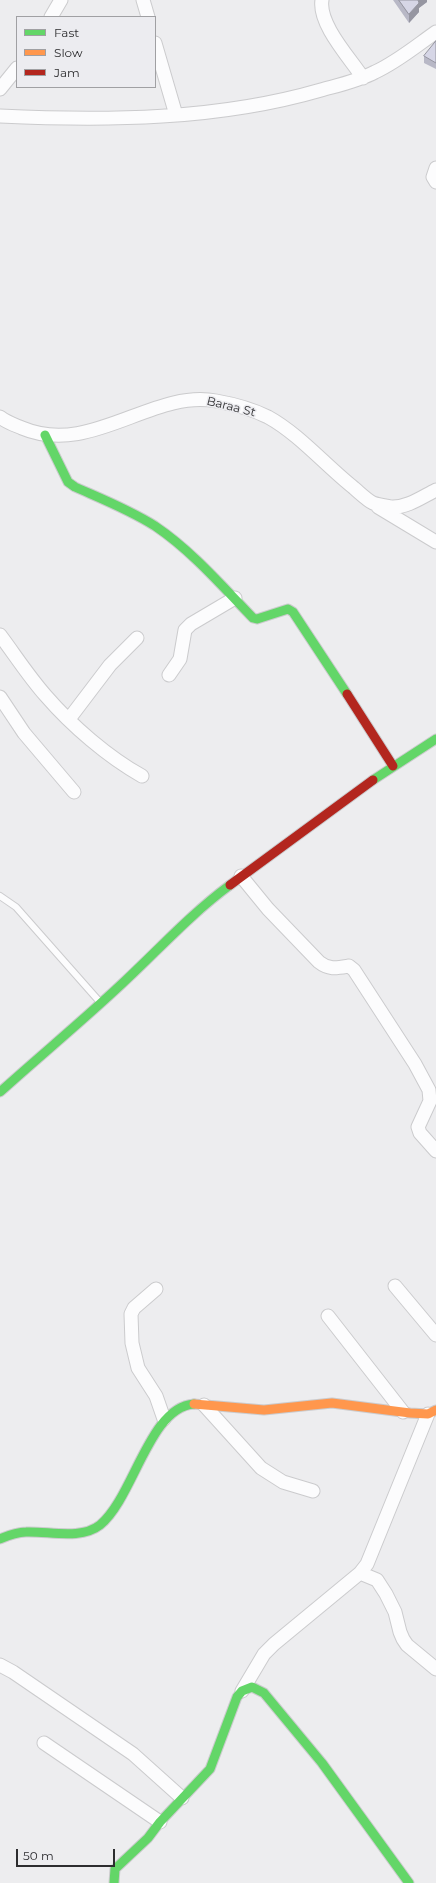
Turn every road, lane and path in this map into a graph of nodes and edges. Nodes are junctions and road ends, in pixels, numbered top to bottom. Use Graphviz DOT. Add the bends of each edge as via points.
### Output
graph roads {
  1 [pos="143,0"];
  2 [pos="322,0"];
  3 [pos="58,1"];
  4 [pos="51,16"];
  5 [pos="148,16"];
  6 [pos="436,32"];
  7 [pos="156,46"];
  8 [pos="16,69"];
  9 [pos="363,78"];
  10 [pos="0,89"];
  11 [pos="176,115"];
  12 [pos="0,116"];
  13 [pos="436,168"];
  14 [pos="436,182"];
  15 [pos="0,417"];
  16 [pos="45,435"];
  17 [pos="436,490"];
  18 [pos="373,503"];
  19 [pos="436,542"];
  20 [pos="235,598"];
  21 [pos="0,635"];
  22 [pos="137,638"];
  23 [pos="169,675"];
  24 [pos="0,697"];
  25 [pos="69,720"];
  26 [pos="436,739"];
  27 [pos="393,766"];
  28 [pos="142,776"];
  29 [pos="74,792"];
  30 [pos="241,876"];
  31 [pos="0,896"];
  32 [pos="100,1003"];
  33 [pos="0,1092"];
  34 [pos="436,1151"];
  35 [pos="395,1286"];
  36 [pos="156,1289"];
  37 [pos="328,1316"];
  38 [pos="436,1335"];
  39 [pos="204,1405"];
  40 [pos="403,1412"];
  41 [pos="432,1412"];
  42 [pos="164,1419"];
  43 [pos="313,1491"];
  44 [pos="0,1539"];
  45 [pos="360,1573"];
  46 [pos="0,1666"];
  47 [pos="436,1669"];
  48 [pos="242,1691"];
  49 [pos="44,1743"];
  50 [pos="182,1798"];
  51 [pos="160,1822"];
  52 [pos="114,1883"];
  53 [pos="409,1883"];
  1 -- 5 [label="street"];
  2 -- 9 [label="street" via="322,14 327,26"];
  3 -- 4 [label="street"];
  6 -- 9 [label="street" via="386,66"];
  7 -- 11 [label="street"];
  8 -- 10 [label="street"];
  9 -- 11 [label="street" via="289,99"];
  11 -- 12 [label="street"];
  13 -- 14 [label="street" via="433,177"];
  15 -- 16 [label="street, Baraa St" via="29,431"];
  16 -- 18 [label="street, Baraa St" via="84,432 115,424 166,405 202,399 215,401 251,410 268,418 306,446 334,473"];
  16 -- 20 [label="street" via="68,482 155,526 180,545"];
  17 -- 18 [label="street, Baraa St" via="400,507"];
  18 -- 19 [label="street"];
  20 -- 23 [label="street" via="185,630 180,659"];
  20 -- 27 [label="street" via="253,618 257,619 288,609 293,612"];
  21 -- 25 [label="street" via="46,696"];
  22 -- 25 [label="street" via="110,665"];
  24 -- 29 [label="street" via="24,733"];
  25 -- 28 [label="street" via="119,764"];
  26 -- 27 [label="street"];
  27 -- 30 [label="street"];
  30 -- 32 [label="street" via="179,927"];
  30 -- 34 [label="street" via="268,909 319,962 334,969 349,966 354,970 429,1090 430,1101 418,1127"];
  31 -- 32 [label="lane" via="16,907"];
  32 -- 33 [label="street"];
  35 -- 38 [label="street"];
  36 -- 42 [label="street" via="134,1308 131,1314 132,1343 138,1368 156,1396"];
  37 -- 40 [label="street"];
  39 -- 40 [label="street" via="264,1410 332,1403"];
  39 -- 42 [label="street" via="181,1406"];
  39 -- 43 [label="street" via="261,1468 283,1482"];
  40 -- 41 [label="street"];
  41 -- 45 [label="street" via="367,1564"];
  42 -- 44 [label="street" via="124,1492 106,1520 98,1526 83,1533 18,1532"];
  45 -- 47 [label="street" via="377,1580 395,1612 403,1639"];
  45 -- 48 [label="street" via="274,1644 264,1654"];
  46 -- 50 [label="street" via="13,1672 133,1754"];
  48 -- 50 [label="street" via="237,1697 210,1770"];
  48 -- 53 [label="street" via="252,1687 264,1692 322,1763"];
  49 -- 51 [label="street"];
  50 -- 51 [label="street"];
  51 -- 52 [label="street" via="148,1838 115,1869"];
}
